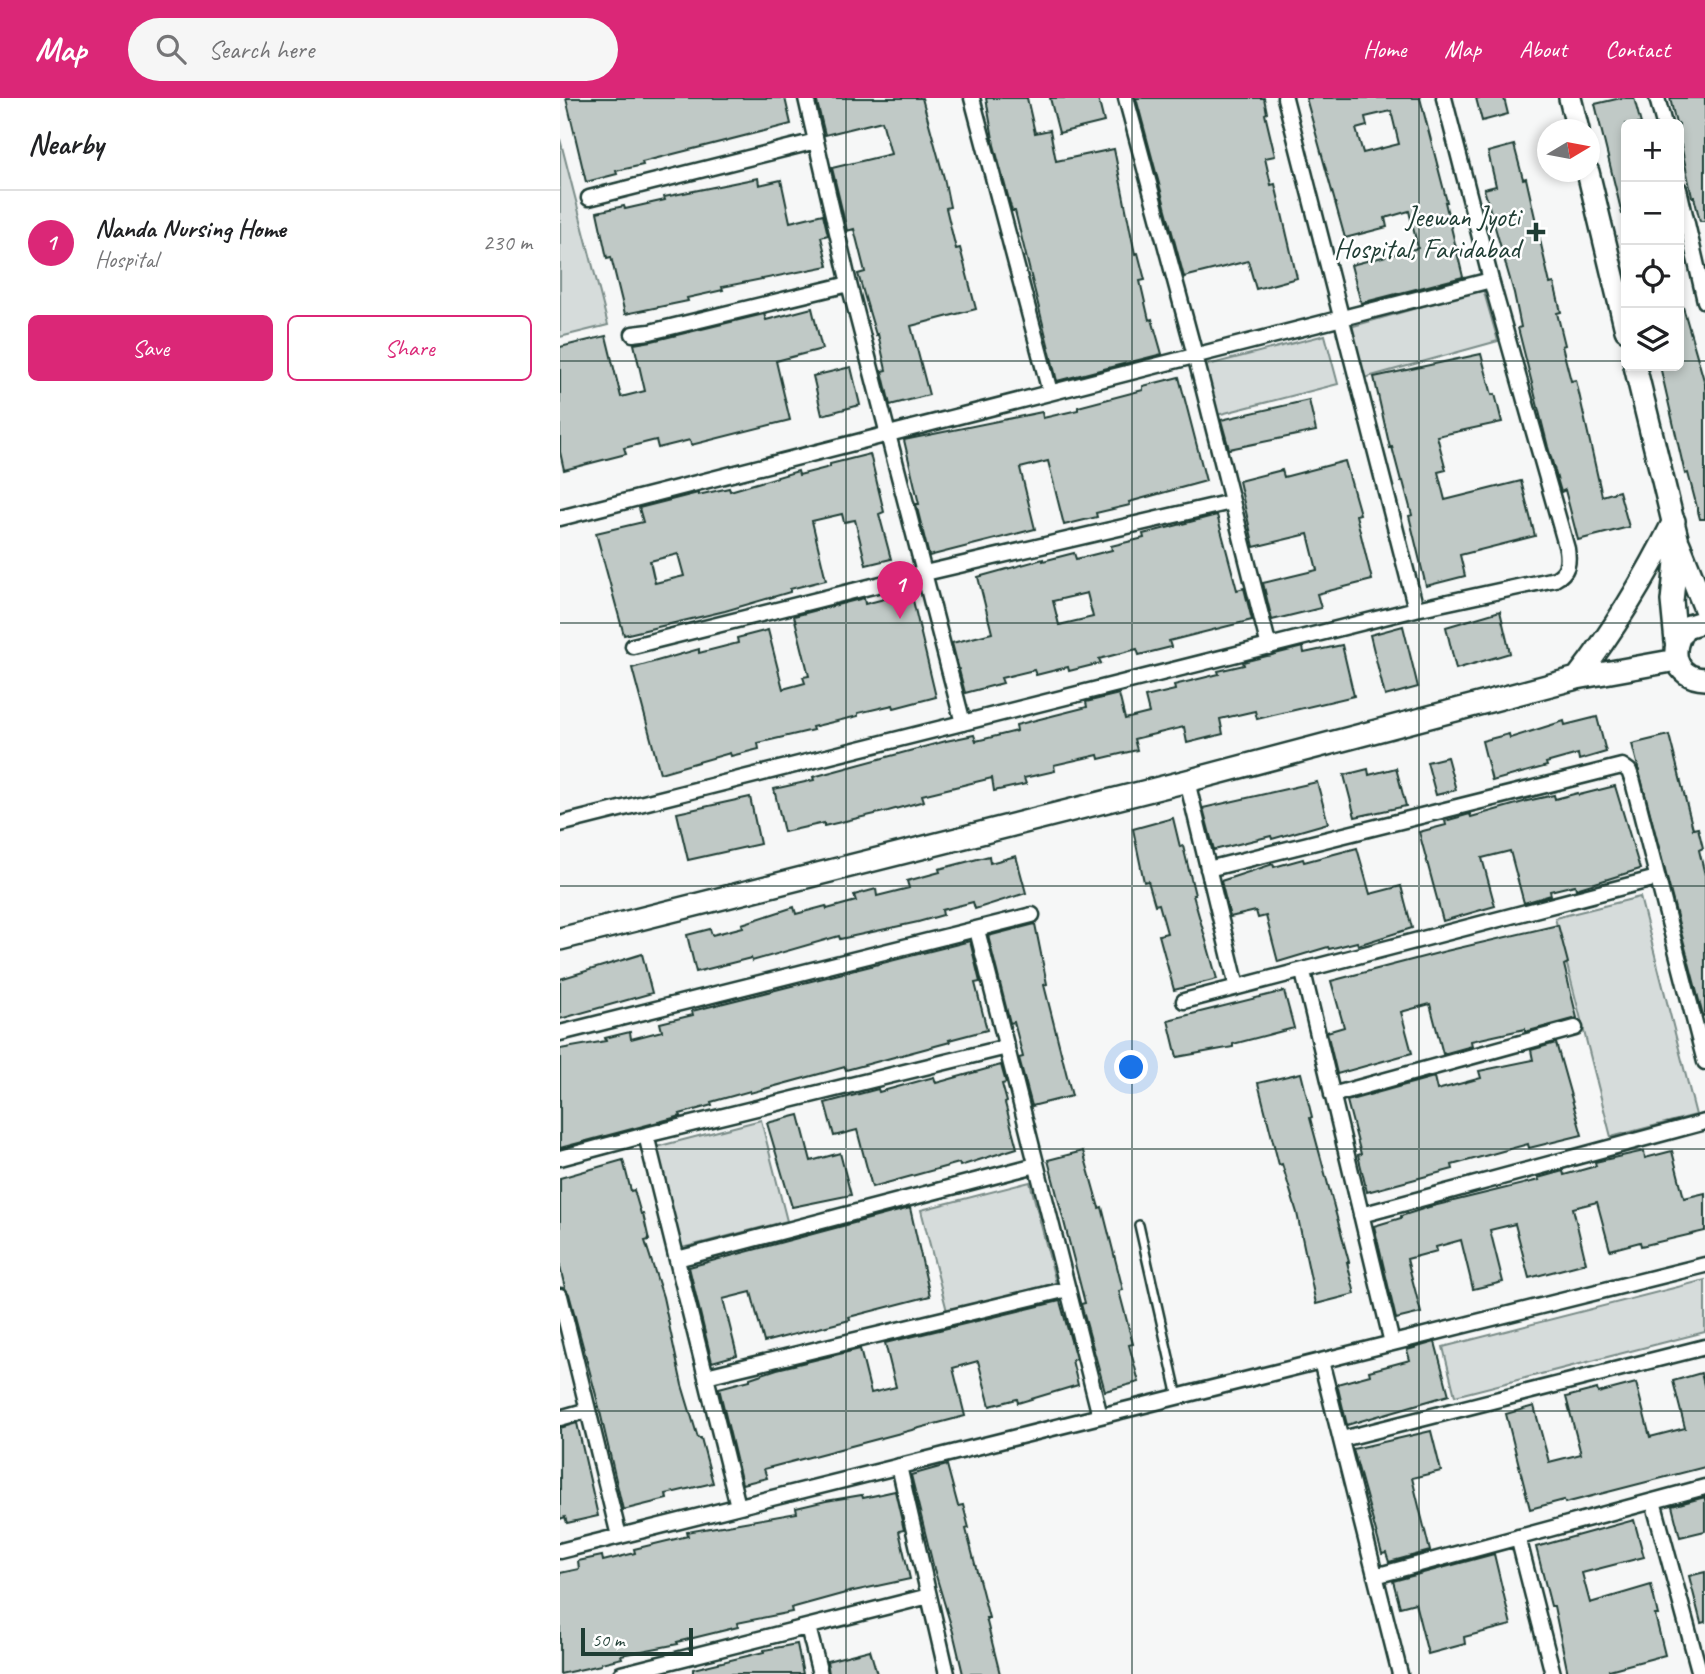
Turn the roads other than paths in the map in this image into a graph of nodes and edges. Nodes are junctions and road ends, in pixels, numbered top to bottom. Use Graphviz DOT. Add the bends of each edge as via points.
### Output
graph roads {
  1 [pos="806,98"];
  2 [pos="972,98"];
  3 [pos="1126,98"];
  4 [pos="1284,98"];
  5 [pos="1444,98"];
  6 [pos="1570,98"];
  7 [pos="1657,98"];
  8 [pos="1575,119"];
  9 [pos="1663,119"];
  10 [pos="816,141"];
  11 [pos="1590,182"];
  12 [pos="589,198"];
  13 [pos="1684,210"];
  14 [pos="1491,280"];
  15 [pos="849,284"];
  16 [pos="1705,300"];
  17 [pos="1621,309"];
  18 [pos="1343,317"];
  19 [pos="632,334"];
  20 [pos="1195,355"];
  21 [pos="1636,371"];
  22 [pos="1050,393"];
  23 [pos="890,434"];
  24 [pos="1231,502"];
  25 [pos="560,518"];
  26 [pos="1676,532"];
  27 [pos="925,573"];
  28 [pos="1416,609"];
  29 [pos="1705,609"];
  30 [pos="1705,621"];
  31 [pos="633,646"];
  32 [pos="1269,647"];
  33 [pos="1676,651"];
  34 [pos="1577,678"];
  35 [pos="1705,679"];
  36 [pos="963,723"];
  37 [pos="1187,780"];
  38 [pos="560,824"];
  39 [pos="1208,869"];
  40 [pos="1657,878"];
  41 [pos="1032,915"];
  42 [pos="977,930"];
  43 [pos="560,939"];
  44 [pos="1303,972"];
  45 [pos="1237,987"];
  46 [pos="1184,1001"];
  47 [pos="1576,1028"];
  48 [pos="560,1033"];
  49 [pos="1007,1047"];
  50 [pos="1705,1062"];
  51 [pos="1332,1095"];
  52 [pos="1705,1122"];
  53 [pos="646,1135"];
  54 [pos="560,1158"];
  55 [pos="1037,1165"];
  56 [pos="1361,1214"];
  57 [pos="1139,1225"];
  58 [pos="677,1259"];
  59 [pos="1705,1265"];
  60 [pos="1068,1289"];
  61 [pos="560,1296"];
  62 [pos="1392,1343"];
  63 [pos="1705,1347"];
  64 [pos="1321,1361"];
  65 [pos="705,1376"];
  66 [pos="1178,1397"];
  67 [pos="588,1410"];
  68 [pos="1100,1416"];
  69 [pos="560,1418"];
  70 [pos="1342,1439"];
  71 [pos="899,1466"];
  72 [pos="1705,1487"];
  73 [pos="1653,1501"];
  74 [pos="738,1506"];
  75 [pos="619,1536"];
  76 [pos="1518,1537"];
  77 [pos="560,1551"];
  78 [pos="1375,1576"];
  79 [pos="929,1596"];
  80 [pos="808,1627"];
  81 [pos="621,1674"];
  82 [pos="820,1674"];
  83 [pos="947,1674"];
  84 [pos="1400,1674"];
  85 [pos="1553,1674"];
  86 [pos="1700,1674"];
  1 -- 10 [label="street"];
  2 -- 22 [label="street"];
  3 -- 20 [label="street"];
  4 -- 18 [label="street"];
  5 -- 14 [label="street"];
  6 -- 8 [label="street"];
  7 -- 9 [label="street"];
  10 -- 12 [label="street"];
  10 -- 15 [label="street"];
  11 -- 17 [label="street"];
  13 -- 16 [label="street"];
  14 -- 18 [label="street"];
  14 -- 28 [label="street" via="1567,549 1567,569 1555,579"];
  15 -- 19 [label="street"];
  15 -- 23 [label="street"];
  18 -- 20 [label="street"];
  18 -- 28 [label="street"];
  20 -- 22 [label="street"];
  20 -- 24 [label="street"];
  21 -- 26 [label="street"];
  22 -- 23 [label="street"];
  23 -- 25 [label="street"];
  23 -- 27 [label="street"];
  24 -- 27 [label="street"];
  24 -- 32 [label="street"];
  26 -- 29 [label="street"];
  26 -- 33 [label="street" via="1672,601"];
  26 -- 34 [label="street"];
  27 -- 31 [label="street"];
  27 -- 36 [label="street"];
  28 -- 32 [label="street"];
  30 -- 33 [label="street" via="1686,627"];
  32 -- 36 [label="street"];
  33 -- 34 [label="street"];
  33 -- 35 [label="street" via="1681,669"];
  34 -- 37 [label="street"];
  36 -- 38 [label="street"];
  37 -- 39 [label="street"];
  37 -- 43 [label="street"];
  39 -- 40 [label="street" via="1622,766 1633,782"];
  39 -- 45 [label="street"];
  40 -- 44 [label="street"];
  40 -- 50 [label="street"];
  41 -- 42 [label="street"];
  42 -- 48 [label="street"];
  42 -- 49 [label="street"];
  44 -- 45 [label="street"];
  44 -- 51 [label="street"];
  45 -- 46 [label="street"];
  47 -- 51 [label="street"];
  49 -- 53 [label="street"];
  49 -- 55 [label="street"];
  51 -- 56 [label="street"];
  52 -- 56 [label="street"];
  53 -- 54 [label="street"];
  53 -- 58 [label="street"];
  55 -- 58 [label="street"];
  55 -- 60 [label="street"];
  56 -- 62 [label="street"];
  57 -- 66 [label="lane"];
  58 -- 65 [label="street"];
  59 -- 62 [label="street"];
  60 -- 65 [label="street"];
  60 -- 68 [label="street"];
  61 -- 67 [label="street"];
  62 -- 64 [label="street"];
  63 -- 70 [label="street"];
  64 -- 66 [label="street"];
  64 -- 70 [label="street"];
  65 -- 74 [label="street"];
  66 -- 68 [label="street"];
  67 -- 69 [label="street"];
  67 -- 75 [label="street"];
  68 -- 71 [label="street"];
  70 -- 78 [label="street"];
  71 -- 74 [label="street"];
  71 -- 79 [label="street"];
  72 -- 73 [label="street"];
  73 -- 76 [label="street"];
  73 -- 86 [label="street"];
  74 -- 75 [label="street"];
  75 -- 77 [label="street"];
  76 -- 78 [label="street"];
  76 -- 85 [label="street"];
  78 -- 84 [label="street"];
  79 -- 80 [label="street"];
  79 -- 83 [label="street"];
  80 -- 81 [label="street"];
  80 -- 82 [label="street"];
}
